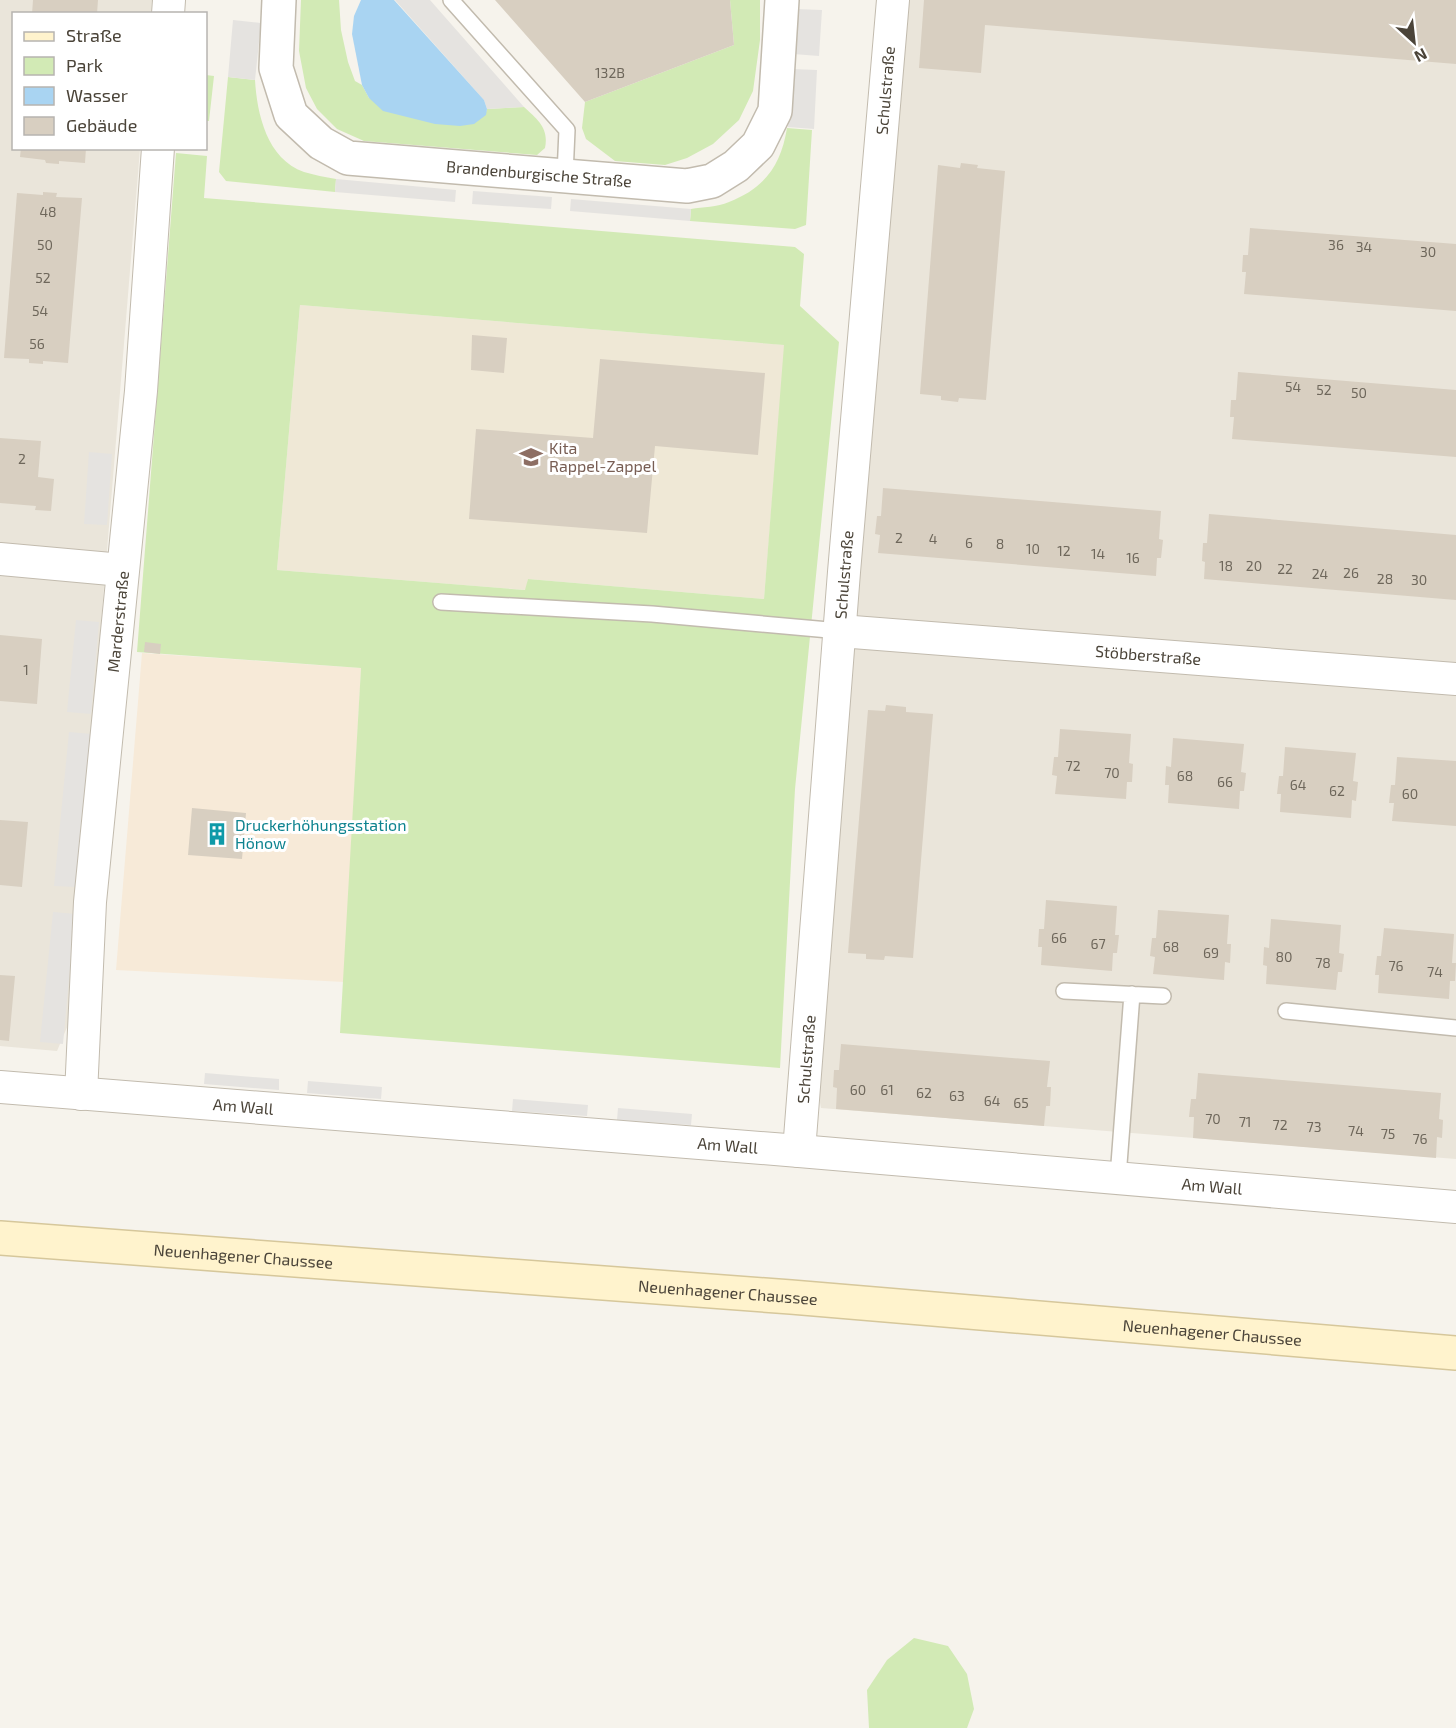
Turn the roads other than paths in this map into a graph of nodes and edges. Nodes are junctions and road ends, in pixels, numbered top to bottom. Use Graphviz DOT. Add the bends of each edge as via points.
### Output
graph roads {
  1 [pos="279,0"];
  2 [pos="452,0"];
  3 [pos="782,0"];
  4 [pos="893,0"];
  5 [pos="158,150"];
  6 [pos="565,175"];
  7 [pos="0,559"];
  8 [pos="122,570"];
  9 [pos="441,602"];
  10 [pos="840,632"];
  11 [pos="1456,680"];
  12 [pos="1064,991"];
  13 [pos="1132,994"];
  14 [pos="1163,996"];
  15 [pos="1286,1011"];
  16 [pos="1456,1028"];
  17 [pos="0,1087"];
  18 [pos="81,1094"];
  19 [pos="799,1151"];
  20 [pos="1118,1177"];
  21 [pos="1456,1207"];
  22 [pos="0,1238"];
  23 [pos="1456,1353"];
  1 -- 6 [label="street, Brandenburgische Straße" via="276,68 291,115 321,143 348,158"];
  2 -- 6 [label="lane" via="567,130"];
  3 -- 6 [label="street, Brandenburgische Straße" via="775,111 758,145 736,166 712,181 687,186"];
  4 -- 10 [label="street, Schulstraße"];
  5 -- 8 [label="street, Marderstraße" via="141,391"];
  7 -- 8 [label="street"];
  8 -- 18 [label="street, Marderstraße" via="90,902"];
  9 -- 10 [label="lane" via="652,614"];
  10 -- 11 [label="street, Stöbberstraße"];
  10 -- 19 [label="street, Schulstraße"];
  12 -- 13 [label="lane"];
  13 -- 14 [label="lane"];
  13 -- 20 [label="lane"];
  15 -- 16 [label="lane"];
  17 -- 18 [label="street, Am Wall"];
  18 -- 19 [label="street, Am Wall"];
  19 -- 20 [label="street, Am Wall"];
  20 -- 21 [label="street, Am Wall"];
  22 -- 23 [label="main road, Neuenhagener Chaussee" via="791,1297"];
}
